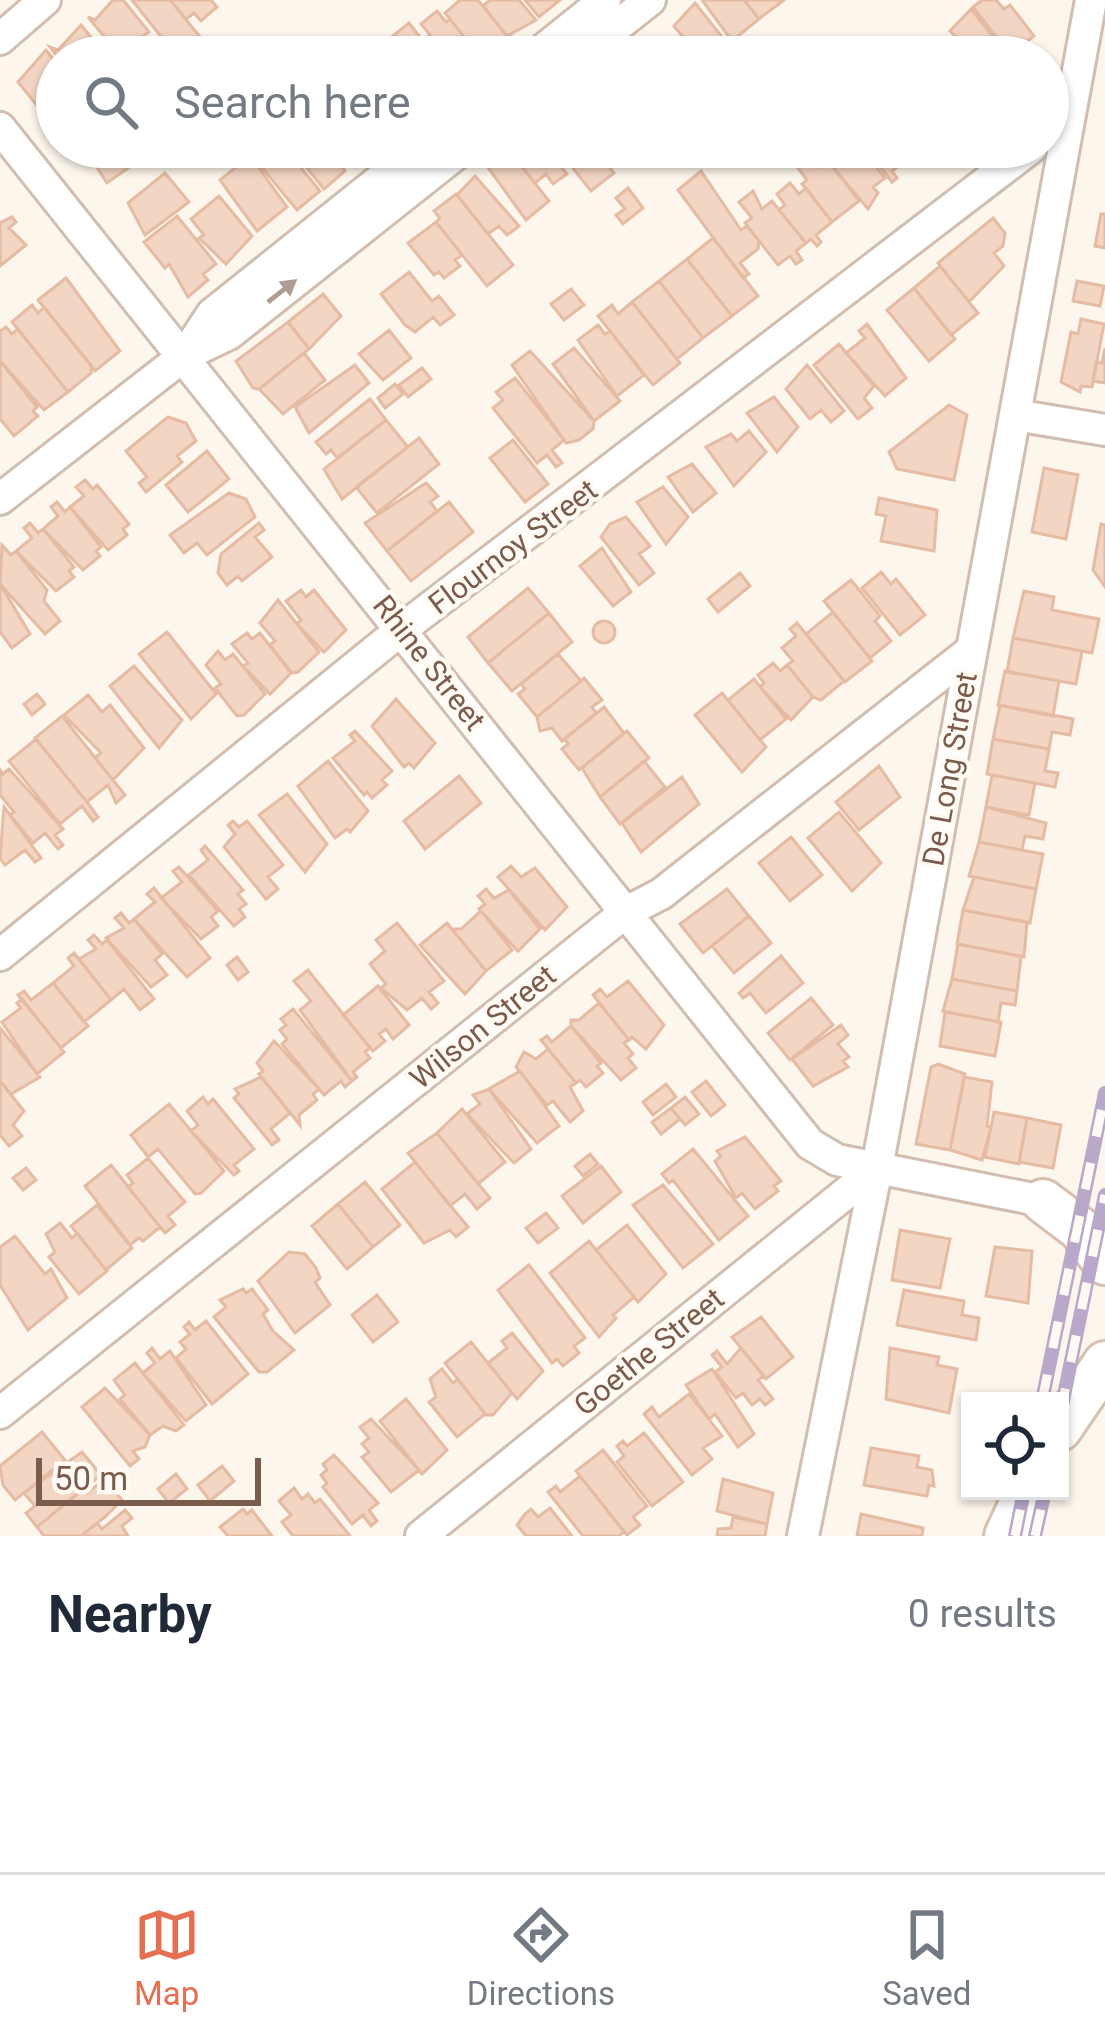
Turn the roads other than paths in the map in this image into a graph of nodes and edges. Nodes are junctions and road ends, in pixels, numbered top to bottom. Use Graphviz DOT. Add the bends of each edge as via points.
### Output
graph roads {
  1 [pos="45,0"];
  2 [pos="605,0"];
  3 [pos="650,0"];
  4 [pos="1091,0"];
  5 [pos="560,36"];
  6 [pos="605,36"];
  7 [pos="0,39"];
  8 [pos="1069,85"];
  9 [pos="0,128"];
  10 [pos="395,168"];
  11 [pos="438,168"];
  12 [pos="1005,168"];
  13 [pos="1052,168"];
  14 [pos="185,355"];
  15 [pos="1015,415"];
  16 [pos="1105,430"];
  17 [pos="0,500"];
  18 [pos="403,629"];
  19 [pos="972,650"];
  20 [pos="626,912"];
  21 [pos="0,955"];
  22 [pos="877,1168"];
  23 [pos="1043,1201"];
  24 [pos="1105,1226"];
  25 [pos="1105,1263"];
  26 [pos="1105,1363"];
  27 [pos="0,1413"];
  28 [pos="1069,1417"];
  29 [pos="1023,1500"];
  30 [pos="421,1536"];
  31 [pos="803,1536"];
  32 [pos="1006,1536"];
  1 -- 7 [label="street"];
  2 -- 5 [label="street"];
  3 -- 6 [label="street"];
  4 -- 8 [label="street, De Long Street"];
  9 -- 14 [label="street, Rhine Street"];
  10 -- 14 [label="street" via="212,314"];
  14 -- 11 [label="street, one-way" via="229,334"];
  12 -- 18 [label="street, Flournoy Street"];
  13 -- 15 [label="street, De Long Street"];
  14 -- 17 [label="street"];
  14 -- 18 [label="street, Rhine Street"];
  15 -- 16 [label="street"];
  15 -- 19 [label="street, De Long Street"];
  18 -- 20 [label="street, Rhine Street"];
  18 -- 21 [label="street, Flournoy Street"];
  19 -- 20 [label="street, Wilson Street" via="661,894"];
  19 -- 22 [label="street, De Long Street"];
  20 -- 22 [label="street, Rhine Street" via="810,1144"];
  20 -- 27 [label="street, Wilson Street"];
  22 -- 23 [label="street, Rhine Street"];
  22 -- 30 [label="street, Goethe Street"];
  22 -- 31 [label="street, De Long Street"];
  23 -- 24 [label="main road"];
  23 -- 25 [label="main road" via="1080,1228"];
  26 -- 28 [label="main road"];
  29 -- 32 [label="main road"];
}
